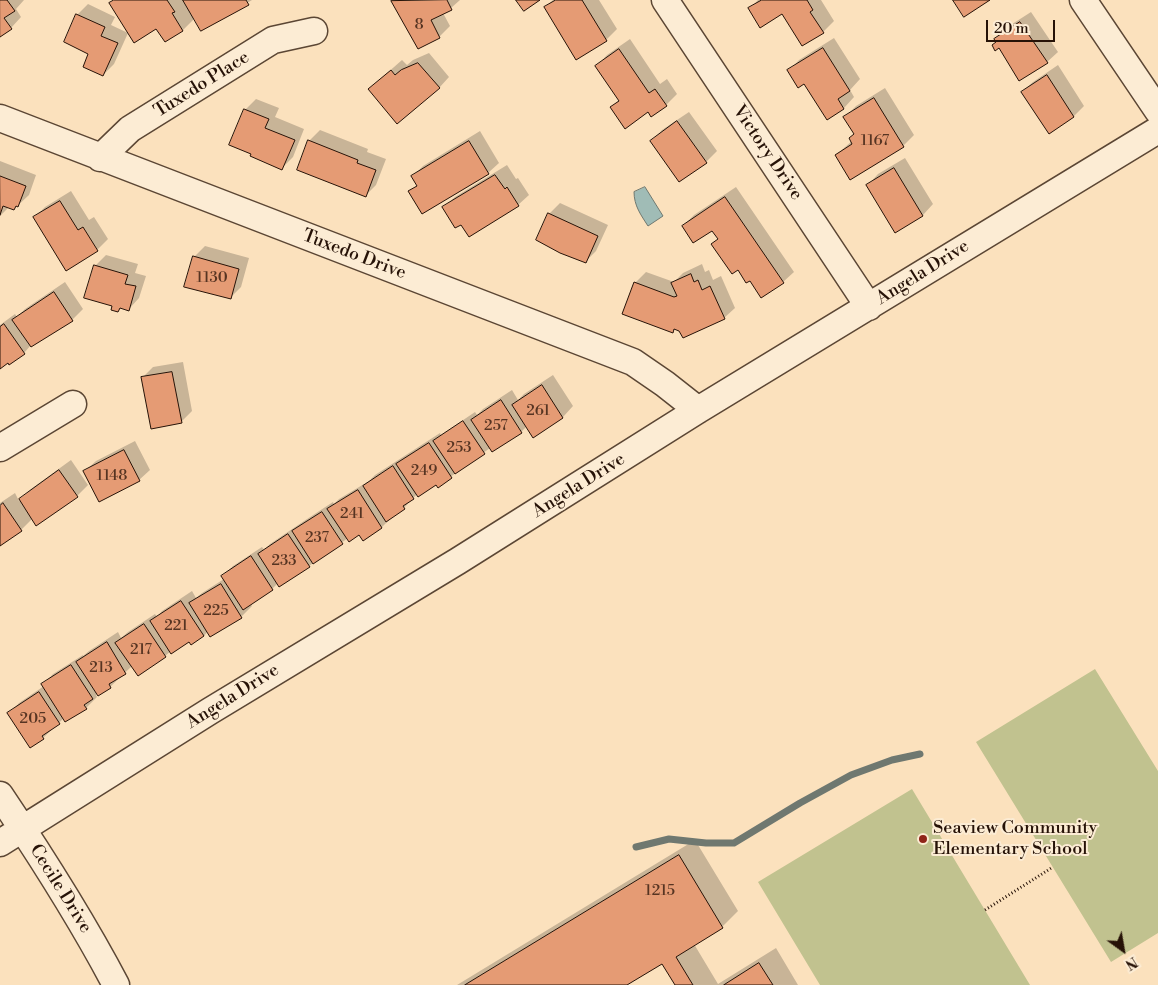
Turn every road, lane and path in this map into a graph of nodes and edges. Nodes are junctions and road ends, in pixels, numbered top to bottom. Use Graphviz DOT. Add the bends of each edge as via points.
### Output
graph roads {
  1 [pos="665,0"];
  2 [pos="1083,0"];
  3 [pos="314,31"];
  4 [pos="1158,111"];
  5 [pos="0,118"];
  6 [pos="1158,130"];
  7 [pos="100,158"];
  8 [pos="868,307"];
  9 [pos="73,404"];
  10 [pos="698,410"];
  11 [pos="0,448"];
  12 [pos="0,795"];
  13 [pos="23,830"];
  14 [pos="0,843"];
  15 [pos="1053,867"];
  16 [pos="985,910"];
  17 [pos="116,985"];
  1 -- 8 [label="street, Victory Drive"];
  2 -- 4 [label="street"];
  3 -- 7 [label="street, Tuxedo Place" via="273,40 130,129"];
  5 -- 7 [label="street, Tuxedo Drive"];
  6 -- 8 [label="street, Angela Drive"];
  7 -- 10 [label="street, Tuxedo Drive" via="633,362"];
  8 -- 10 [label="street, Angela Drive"];
  9 -- 11 [label="street"];
  10 -- 13 [label="street, Angela Drive"];
  12 -- 13 [label="street, Cecile Drive"];
  13 -- 14 [label="street, Angela Drive"];
  13 -- 17 [label="street, Cecile Drive"];
  15 -- 16 [label="path"];
}
